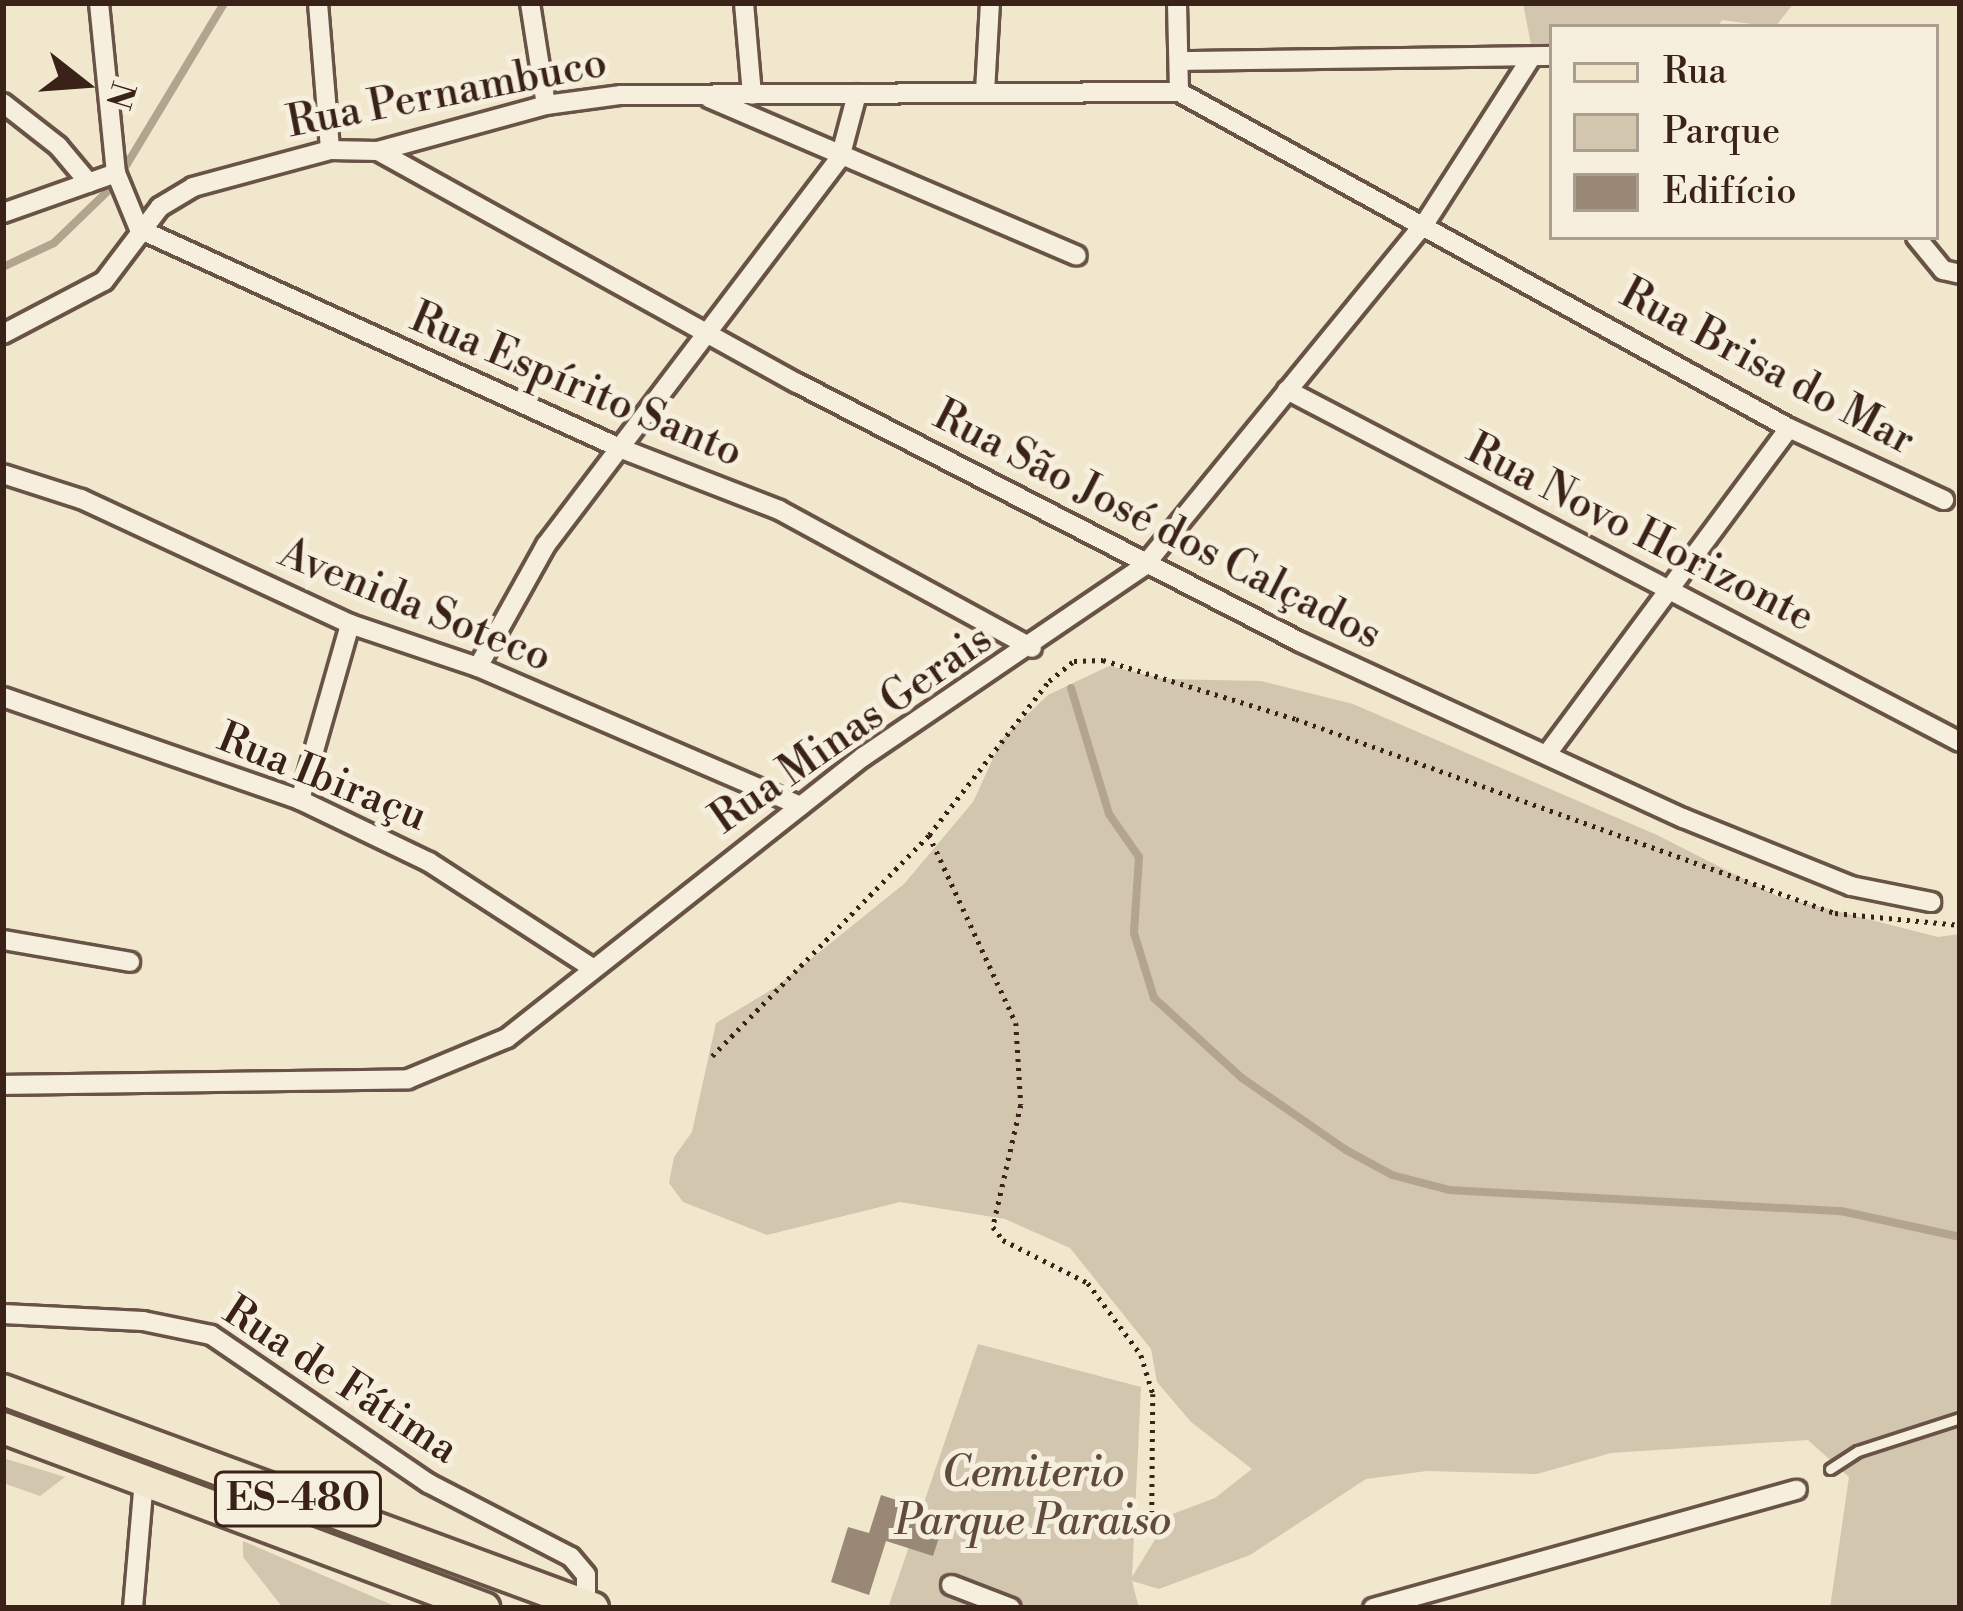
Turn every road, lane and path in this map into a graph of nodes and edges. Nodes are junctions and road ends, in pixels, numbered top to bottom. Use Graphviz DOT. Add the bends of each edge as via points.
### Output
graph roads {
  1 [pos="98,3"];
  2 [pos="318,3"];
  3 [pos="530,3"];
  4 [pos="744,3"];
  5 [pos="990,3"];
  6 [pos="1177,3"];
  7 [pos="1549,56"];
  8 [pos="1531,58"];
  9 [pos="1183,61"];
  10 [pos="985,92"];
  11 [pos="1179,92"];
  12 [pos="752,94"];
  13 [pos="857,94"];
  14 [pos="705,96"];
  15 [pos="3,103"];
  16 [pos="546,105"];
  17 [pos="330,149"];
  18 [pos="379,151"];
  19 [pos="840,158"];
  20 [pos="116,173"];
  21 [pos="89,183"];
  22 [pos="3,213"];
  23 [pos="1424,223"];
  24 [pos="140,229"];
  25 [pos="1919,240"];
  26 [pos="1077,256"];
  27 [pos="1951,272"];
  28 [pos="706,331"];
  29 [pos="3,334"];
  30 [pos="1286,390"];
  31 [pos="1789,428"];
  32 [pos="622,449"];
  33 [pos="3,473"];
  34 [pos="1945,500"];
  35 [pos="1144,566"];
  36 [pos="1664,590"];
  37 [pos="350,623"];
  38 [pos="1032,648"];
  39 [pos="478,668"];
  40 [pos="3,697"];
  41 [pos="1960,742"];
  42 [pos="1547,754"];
  43 [pos="300,800"];
  44 [pos="800,806"];
  45 [pos="929,835"];
  46 [pos="1931,902"];
  47 [pos="1960,925"];
  48 [pos="3,940"];
  49 [pos="130,962"];
  50 [pos="592,968"];
  51 [pos="712,1056"];
  52 [pos="3,1085"];
  53 [pos="3,1314"];
  54 [pos="3,1390"];
  55 [pos="1960,1418"];
  56 [pos="3,1428"];
  57 [pos="1830,1469"];
  58 [pos="144,1480"];
  59 [pos="1797,1490"];
  60 [pos="1152,1512"];
  61 [pos="951,1586"];
  62 [pos="1404,1606"];
  63 [pos="590,1607"];
  64 [pos="133,1608"];
  65 [pos="484,1608"];
  66 [pos="1011,1608"];
  67 [pos="1373,1608"];
  1 -- 20 [label="street"];
  2 -- 17 [label="street"];
  3 -- 16 [label="street"];
  4 -- 12 [label="street"];
  5 -- 10 [label="street"];
  6 -- 9 [label="street"];
  7 -- 8 [label="street"];
  8 -- 9 [label="street"];
  8 -- 23 [label="street, Rua Minas Gerais"];
  9 -- 11 [label="street"];
  10 -- 11 [label="street, Rua Pernambuco"];
  10 -- 13 [label="street, Rua Pernambuco"];
  11 -- 23 [label="street, Rua Brisa do Mar"];
  12 -- 13 [label="street, Rua Pernambuco"];
  12 -- 14 [label="street, Rua Pernambuco"];
  13 -- 19 [label="street"];
  14 -- 16 [label="street, Rua Pernambuco"];
  14 -- 19 [label="street"];
  15 -- 21 [label="street"];
  16 -- 18 [label="street, Rua Pernambuco"];
  17 -- 18 [label="street, Rua Pernambuco"];
  17 -- 24 [label="street, Rua Pernambuco" via="193,187"];
  18 -- 28 [label="street, Rua São José dos Calçados"];
  19 -- 26 [label="street"];
  19 -- 28 [label="street"];
  20 -- 21 [label="street"];
  20 -- 24 [label="street"];
  21 -- 22 [label="street"];
  23 -- 30 [label="street, Rua Minas Gerais"];
  23 -- 31 [label="street, Rua Brisa do Mar"];
  24 -- 29 [label="street, Rua Pernambuco" via="85,296"];
  24 -- 32 [label="street, Rua Espírito Santo"];
  25 -- 27 [label="street"];
  28 -- 32 [label="street"];
  28 -- 35 [label="street, Rua São José dos Calçados"];
  30 -- 35 [label="street, Rua Minas Gerais"];
  30 -- 36 [label="street, Rua Novo Horizonte"];
  31 -- 34 [label="street, Rua Brisa do Mar"];
  31 -- 36 [label="street"];
  32 -- 38 [label="street, Rua Espírito Santo" via="779,510"];
  32 -- 39 [label="street" via="524,578"];
  33 -- 37 [label="street, Avenida Soteco" via="81,499"];
  35 -- 38 [label="street, Rua Minas Gerais"];
  35 -- 42 [label="street, Rua São José dos Calçados"];
  36 -- 41 [label="street, Rua Novo Horizonte"];
  36 -- 42 [label="street"];
  37 -- 39 [label="street, Avenida Soteco"];
  37 -- 43 [label="street"];
  38 -- 44 [label="street, Rua Minas Gerais" via="917,718"];
  39 -- 44 [label="street, Avenida Soteco"];
  40 -- 43 [label="street, Rua Ibiraçu"];
  42 -- 46 [label="street, Rua São José dos Calçados" via="1851,886"];
  43 -- 50 [label="street, Rua Ibiraçu" via="429,862"];
  44 -- 50 [label="street, Rua Minas Gerais"];
  45 -- 47 [label="path" via="1049,680 1074,661 1102,660 1296,718 1835,913"];
  45 -- 51 [label="path"];
  45 -- 60 [label="path" via="1016,1023 1021,1105 993,1227 1003,1240 1088,1283 1141,1355 1153,1394"];
  48 -- 49 [label="street"];
  50 -- 52 [label="street, Rua Minas Gerais" via="507,1038 408,1079"];
  53 -- 63 [label="street, Rua de Fátima" via="143,1321 211,1335 428,1483 571,1557 586,1576"];
  54 -- 63 [label="main road, ES-480"];
  55 -- 57 [label="lane" via="1858,1451"];
  56 -- 58 [label="main road, ES-480"];
  58 -- 64 [label="street"];
  58 -- 65 [label="main road, ES-480"];
  59 -- 62 [label="street"];
  61 -- 66 [label="street"];
  62 -- 67 [label="street"];
}
